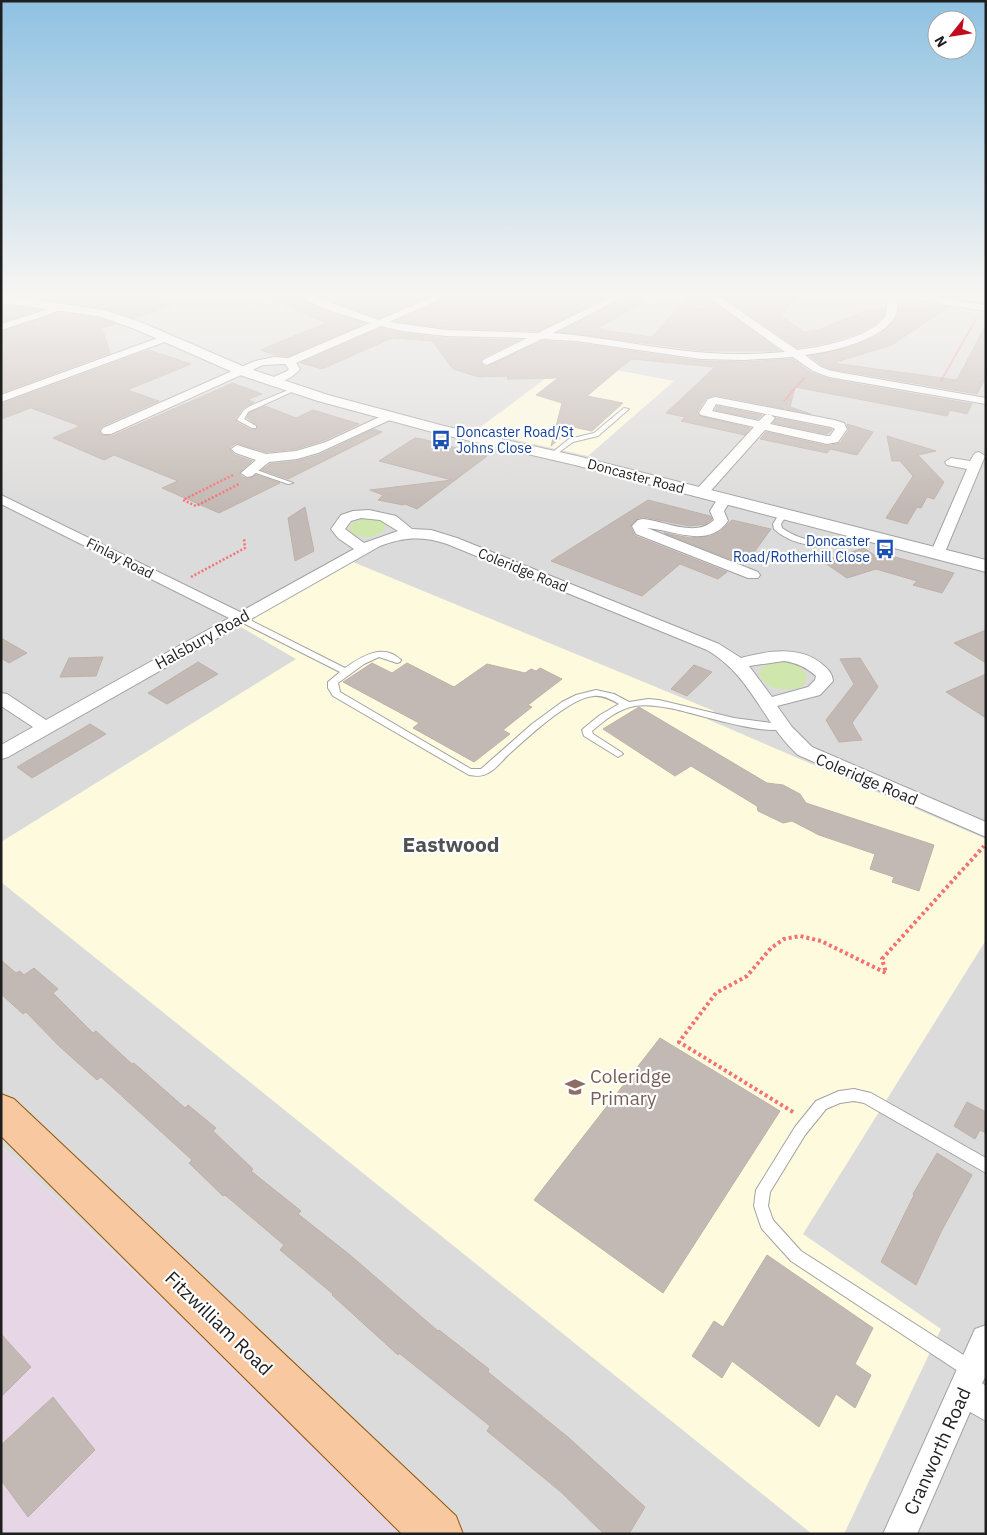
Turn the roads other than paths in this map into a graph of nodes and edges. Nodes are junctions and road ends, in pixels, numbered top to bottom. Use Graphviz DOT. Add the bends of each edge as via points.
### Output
graph roads {
  1 [pos="94,365"];
  2 [pos="227,365"];
  3 [pos="259,365"];
  4 [pos="291,365"];
  5 [pos="811,365"];
  6 [pos="242,371"];
  7 [pos="271,381"];
  8 [pos="295,389"];
  9 [pos="1,399"];
  10 [pos="986,401"];
  11 [pos="626,409"];
  12 [pos="774,412"];
  13 [pos="390,416"];
  14 [pos="763,426"];
  15 [pos="254,427"];
  16 [pos="108,431"];
  17 [pos="237,449"];
  18 [pos="552,455"];
  19 [pos="266,458"];
  20 [pos="951,462"];
  21 [pos="250,472"];
  22 [pos="290,483"];
  23 [pos="701,493"];
  24 [pos="725,498"];
  25 [pos="1,499"];
  26 [pos="784,513"];
  27 [pos="407,532"];
  28 [pos="843,542"];
  29 [pos="363,549"];
  30 [pos="938,552"];
  31 [pos="986,566"];
  32 [pos="753,575"];
  33 [pos="240,618"];
  34 [pos="397,660"];
  35 [pos="738,664"];
  36 [pos="346,672"];
  37 [pos="1,698"];
  38 [pos="766,704"];
  39 [pos="628,705"];
  40 [pos="46,728"];
  41 [pos="780,728"];
  42 [pos="1,753"];
  43 [pos="618,754"];
  44 [pos="986,830"];
  45 [pos="1,1111"];
  46 [pos="986,1166"];
  47 [pos="986,1340"];
  48 [pos="974,1388"];
  49 [pos="438,1534"];
  50 [pos="900,1534"];
  1 -- 9 [label="street"];
  2 -- 6 [label="street, Doncaster Road"];
  3 -- 6 [label="street"];
  4 -- 7 [label="street" via="295,369 291,373"];
  5 -- 10 [label="street" via="836,376"];
  6 -- 7 [label="street, Doncaster Road"];
  6 -- 16 [label="street"];
  7 -- 8 [label="street, Doncaster Road"];
  8 -- 13 [label="street, Doncaster Road"];
  8 -- 15 [label="lane" via="246,411 240,420"];
  11 -- 18 [label="lane" via="596,436 571,440"];
  12 -- 14 [label="street"];
  12 -- 14 [label="street" via="715,400 704,411"];
  12 -- 14 [label="street" via="834,424 841,429 831,440"];
  13 -- 18 [label="street, Doncaster Road"];
  13 -- 19 [label="street" via="309,451"];
  14 -- 23 [label="street"];
  17 -- 19 [label="street"];
  18 -- 23 [label="street, Doncaster Road"];
  19 -- 21 [label="street"];
  20 -- 30 [label="street" via="977,461"];
  21 -- 22 [label="lane"];
  23 -- 24 [label="street, Doncaster Road"];
  24 -- 26 [label="street, Doncaster Road"];
  24 -- 32 [label="street" via="717,511 721,521 709,530 691,532 652,523 639,526 641,531"];
  25 -- 33 [label="street, Finlay Road"];
  26 -- 28 [label="lane" via="777,524 778,530 784,534 824,545"];
  26 -- 30 [label="street, Doncaster Road"];
  27 -- 29 [label="street, Halsbury Road"];
  27 -- 29 [label="street, Coleridge Road" via="382,516 361,514 344,519 338,529"];
  27 -- 35 [label="street, Coleridge Road" via="428,534 452,542 713,647"];
  29 -- 33 [label="street, Halsbury Road"];
  30 -- 31 [label="street, Doncaster Road"];
  33 -- 36 [label="lane"];
  33 -- 40 [label="street, Halsbury Road"];
  34 -- 36 [label="lane" via="378,654"];
  35 -- 38 [label="street, Coleridge Road"];
  35 -- 38 [label="street" via="768,656 800,658 811,662 824,675 824,681 814,691"];
  36 -- 39 [label="lane" via="334,682 336,694 469,772 485,771 526,734 578,696 594,693 612,696"];
  37 -- 40 [label="street"];
  38 -- 41 [label="street, Coleridge Road"];
  39 -- 41 [label="lane" via="657,704"];
  39 -- 43 [label="lane" via="604,716 587,730 589,736"];
  40 -- 42 [label="street, Halsbury Road"];
  41 -- 44 [label="street, Coleridge Road" via="798,746 822,760"];
  45 -- 49 [label="main road, Fitzwilliam Road"];
  46 -- 48 [label="lane" via="866,1097 839,1097 821,1105 808,1121 763,1190 761,1206 767,1224 796,1256"];
  47 -- 48 [label="street, Cranworth Road"];
  48 -- 50 [label="street, Cranworth Road"];
}
